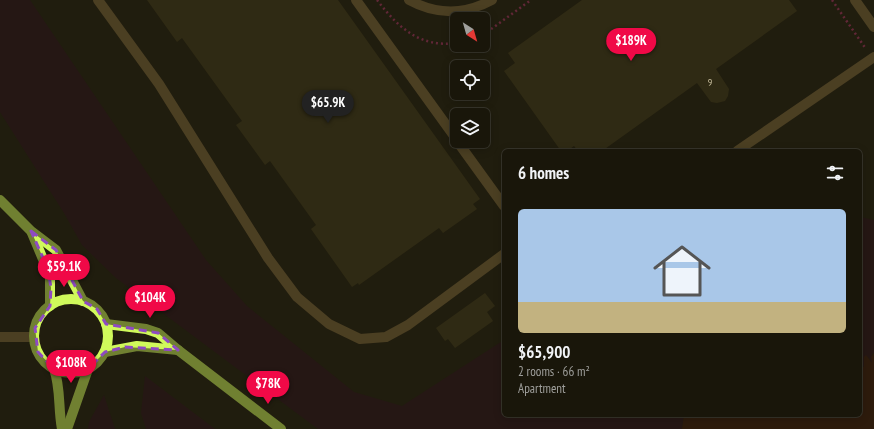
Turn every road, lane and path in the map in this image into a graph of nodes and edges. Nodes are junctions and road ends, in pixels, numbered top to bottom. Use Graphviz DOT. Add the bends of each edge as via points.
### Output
graph roads {
  1 [pos="98,0"];
  2 [pos="356,0"];
  3 [pos="377,0"];
  4 [pos="409,0"];
  5 [pos="492,0"];
  6 [pos="530,0"];
  7 [pos="832,0"];
  8 [pos="855,0"];
  9 [pos="874,27"];
  10 [pos="490,30"];
  11 [pos="450,43"];
  12 [pos="873,57"];
  13 [pos="450,131"];
  14 [pos="462,148"];
  15 [pos="740,149"];
  16 [pos="0,200"];
  17 [pos="502,203"];
  18 [pos="31,230"];
  19 [pos="502,255"];
  20 [pos="83,300"];
  21 [pos="50,306"];
  22 [pos="106,324"];
  23 [pos="0,337"];
  24 [pos="34,337"];
  25 [pos="178,350"];
  26 [pos="105,352"];
  27 [pos="54,369"];
  28 [pos="88,369"];
  29 [pos="62,429"];
  30 [pos="67,429"];
  31 [pos="281,429"];
  1 -- 19 [label="street" via="159,84 268,258 297,297 329,324 360,339 386,337 408,325"];
  2 -- 13 [label="street"];
  3 -- 11 [label="path" via="408,33 430,42"];
  4 -- 5 [label="street" via="429,9 455,12"];
  6 -- 10 [label="path"];
  7 -- 12 [label="path"];
  8 -- 9 [label="street"];
  12 -- 15 [label="street"];
  14 -- 17 [label="street"];
  16 -- 18 [label="main road"];
  18 -- 20 [label="main road" via="56,250"];
  18 -- 21 [label="main road" via="50,276"];
  20 -- 21 [label="main road" via="66,299"];
  20 -- 22 [label="main road" via="97,309"];
  21 -- 24 [label="main road" via="38,319"];
  22 -- 25 [label="main road" via="158,333"];
  22 -- 26 [label="main road" via="108,338"];
  23 -- 24 [label="street"];
  24 -- 27 [label="main road" via="42,359"];
  25 -- 26 [label="main road" via="137,346"];
  25 -- 31 [label="main road"];
  26 -- 28 [label="main road"];
  27 -- 28 [label="main road" via="71,373"];
  27 -- 29 [label="main road" via="58,382"];
  28 -- 30 [label="main road"];
}
